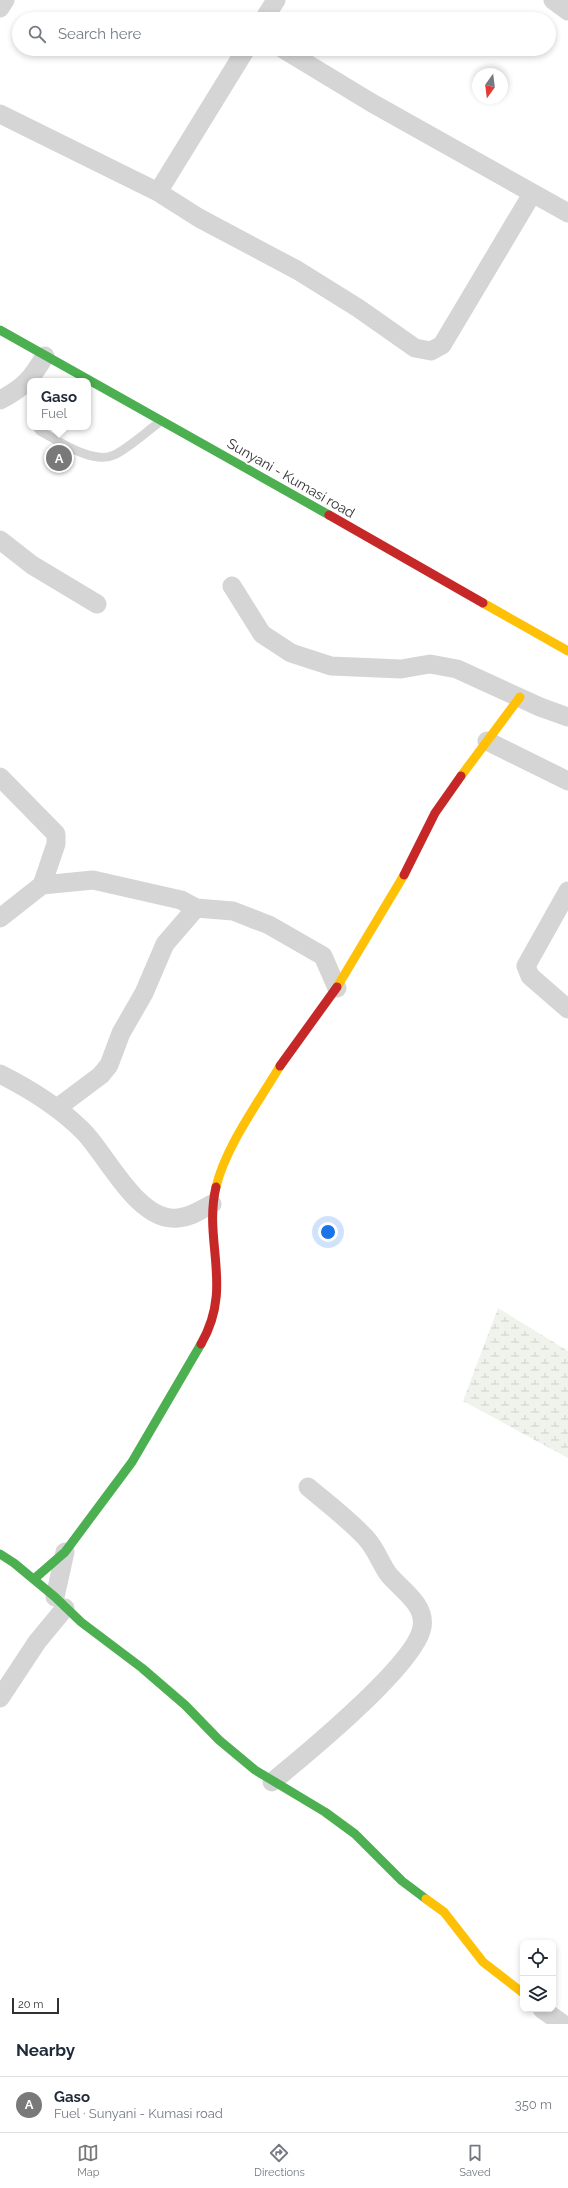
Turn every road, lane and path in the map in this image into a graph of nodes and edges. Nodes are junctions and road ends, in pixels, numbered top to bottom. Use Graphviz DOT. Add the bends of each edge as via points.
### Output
graph roads {
  1 [pos="5,0"];
  2 [pos="276,0"];
  3 [pos="552,0"];
  4 [pos="0,8"];
  5 [pos="568,11"];
  6 [pos="268,12"];
  7 [pos="242,56"];
  8 [pos="295,56"];
  9 [pos="0,114"];
  10 [pos="158,192"];
  11 [pos="532,194"];
  12 [pos="568,213"];
  13 [pos="0,330"];
  14 [pos="46,356"];
  15 [pos="32,378"];
  16 [pos="86,378"];
  17 [pos="91,381"];
  18 [pos="27,383"];
  19 [pos="0,400"];
  20 [pos="162,420"];
  21 [pos="39,430"];
  22 [pos="0,540"];
  23 [pos="232,586"];
  24 [pos="98,604"];
  25 [pos="568,651"];
  26 [pos="520,697"];
  27 [pos="568,717"];
  28 [pos="487,741"];
  29 [pos="0,777"];
  30 [pos="568,781"];
  31 [pos="42,885"];
  32 [pos="568,891"];
  33 [pos="196,908"];
  34 [pos="0,918"];
  35 [pos="337,988"];
  36 [pos="568,1009"];
  37 [pos="0,1074"];
  38 [pos="57,1108"];
  39 [pos="212,1204"];
  40 [pos="308,1487"];
  41 [pos="65,1552"];
  42 [pos="0,1554"];
  43 [pos="34,1579"];
  44 [pos="60,1602"];
  45 [pos="0,1698"];
  46 [pos="272,1782"];
  47 [pos="520,1991"];
  48 [pos="546,2012"];
  49 [pos="563,2024"];
  1 -- 4 [label="street"];
  2 -- 6 [label="street"];
  3 -- 5 [label="street"];
  7 -- 10 [label="street"];
  8 -- 11 [label="street"];
  9 -- 10 [label="street"];
  10 -- 11 [label="street" via="199,218 297,270 415,348 431,351 442,345"];
  11 -- 12 [label="street"];
  13 -- 14 [label="street, Sunyani - Kumasi road"];
  14 -- 15 [label="street"];
  14 -- 16 [label="street, Sunyani - Kumasi road"];
  17 -- 20 [label="street, Sunyani - Kumasi road"];
  18 -- 19 [label="street"];
  20 -- 21 [label="lane" via="114,455 100,458 72,448"];
  20 -- 25 [label="street, Sunyani - Kumasi road"];
  22 -- 24 [label="street" via="32,565"];
  23 -- 26 [label="street" via="262,634 291,653 332,666 401,669 430,664 457,668"];
  26 -- 27 [label="street"];
  26 -- 28 [label="street"];
  28 -- 30 [label="street"];
  28 -- 35 [label="street" via="436,813 401,880"];
  29 -- 31 [label="street" via="56,834 56,844"];
  31 -- 33 [label="street" via="93,880 181,900"];
  31 -- 34 [label="street"];
  32 -- 36 [label="street" via="526,966 530,976"];
  33 -- 35 [label="street" via="233,911 269,925 323,956"];
  33 -- 38 [label="street" via="165,944 144,993 121,1033 109,1064 101,1075"];
  35 -- 39 [label="street" via="284,1059 237,1138 219,1174"];
  37 -- 38 [label="street"];
  38 -- 39 [label="street" via="93,1143 129,1191 148,1209 177,1218 188,1216"];
  39 -- 41 [label="street" via="218,1283 215,1310 204,1340 132,1462"];
  40 -- 46 [label="street" via="366,1537 388,1574 417,1605 422,1615 422,1627 416,1642 392,1672 332,1732"];
  41 -- 43 [label="street"];
  41 -- 44 [label="street"];
  42 -- 43 [label="street"];
  43 -- 44 [label="street"];
  44 -- 45 [label="street"];
  44 -- 46 [label="street" via="142,1668 219,1740"];
  46 -- 47 [label="street" via="325,1812 355,1834 402,1881 444,1912 483,1962"];
  48 -- 49 [label="street"];
}
